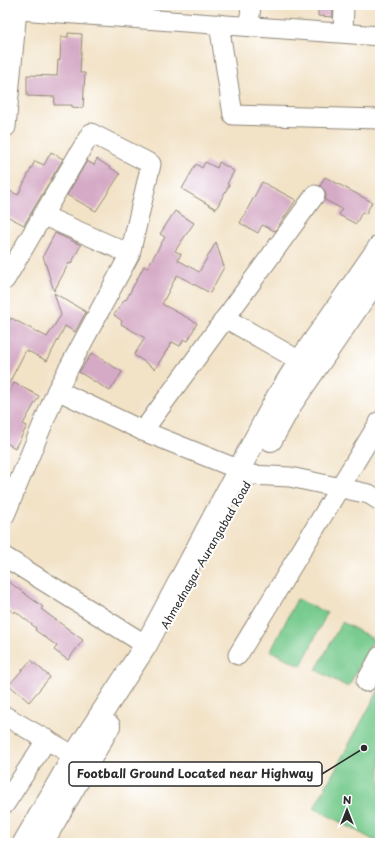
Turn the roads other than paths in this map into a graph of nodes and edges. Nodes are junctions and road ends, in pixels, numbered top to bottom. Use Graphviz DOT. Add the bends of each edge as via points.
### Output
graph roads {
  1 [pos="251,5"];
  2 [pos="344,5"];
  3 [pos="45,8"];
  4 [pos="11,10"];
  5 [pos="219,24"];
  6 [pos="249,26"];
  7 [pos="343,32"];
  8 [pos="380,36"];
  9 [pos="380,119"];
  10 [pos="6,126"];
  11 [pos="316,195"];
  12 [pos="42,216"];
  13 [pos="380,246"];
  14 [pos="130,254"];
  15 [pos="380,274"];
  16 [pos="5,280"];
  17 [pos="225,318"];
  18 [pos="300,361"];
  19 [pos="57,390"];
  20 [pos="380,421"];
  21 [pos="143,431"];
  22 [pos="245,472"];
  23 [pos="340,488"];
  24 [pos="380,501"];
  25 [pos="5,515"];
  26 [pos="5,557"];
  27 [pos="146,645"];
  28 [pos="238,655"];
  29 [pos="380,656"];
  30 [pos="366,682"];
  31 [pos="5,716"];
  32 [pos="46,739"];
  33 [pos="81,760"];
  34 [pos="5,804"];
  35 [pos="24,843"];
  36 [pos="42,843"];
  1 -- 6 [label="street"];
  2 -- 7 [label="street"];
  3 -- 4 [label="street"];
  3 -- 5 [label="street"];
  4 -- 10 [label="street"];
  5 -- 6 [label="street"];
  5 -- 9 [label="street" via="233,115"];
  6 -- 7 [label="street"];
  7 -- 8 [label="street"];
  11 -- 17 [label="street"];
  12 -- 14 [label="street"];
  12 -- 14 [label="street" via="91,133 151,164"];
  12 -- 16 [label="street"];
  13 -- 18 [label="highway"];
  14 -- 19 [label="street"];
  15 -- 22 [label="highway, Ahmednagar Aurangabad Road"];
  17 -- 18 [label="street"];
  17 -- 21 [label="street"];
  18 -- 22 [label="highway" via="278,396"];
  19 -- 21 [label="street"];
  19 -- 25 [label="street"];
  20 -- 23 [label="street"];
  21 -- 22 [label="street"];
  22 -- 23 [label="street" via="290,477"];
  22 -- 27 [label="highway"];
  22 -- 33 [label="highway, Ahmednagar Aurangabad Road"];
  23 -- 24 [label="street" via="369,494"];
  23 -- 28 [label="street"];
  26 -- 27 [label="street"];
  27 -- 33 [label="highway"];
  29 -- 30 [label="street"];
  31 -- 32 [label="street"];
  32 -- 33 [label="street"];
  32 -- 34 [label="street"];
  33 -- 35 [label="highway"];
  33 -- 36 [label="highway, Ahmednagar Aurangabad Road"];
}
